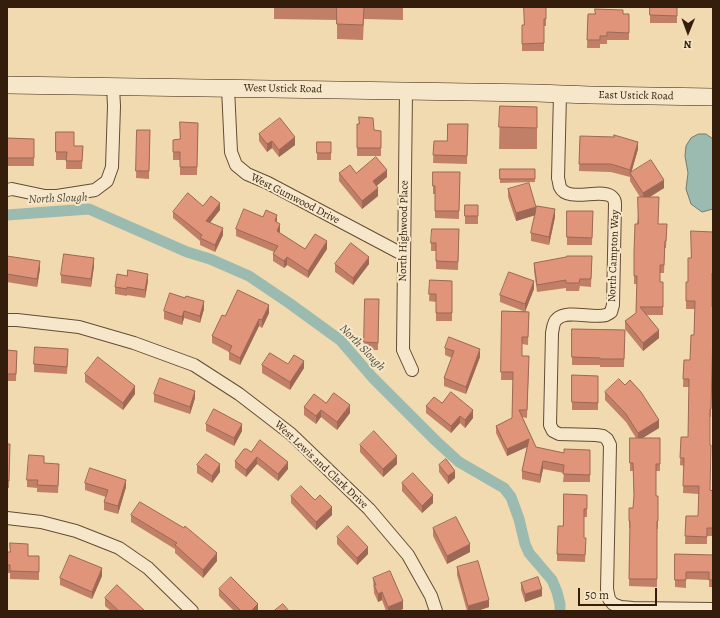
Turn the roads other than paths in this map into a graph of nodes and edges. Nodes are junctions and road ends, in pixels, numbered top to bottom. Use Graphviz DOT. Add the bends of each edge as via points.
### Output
graph roads {
  1 [pos="7,85"];
  2 [pos="113,87"];
  3 [pos="228,88"];
  4 [pos="406,91"];
  5 [pos="560,94"];
  6 [pos="713,97"];
  7 [pos="7,190"];
  8 [pos="404,255"];
  9 [pos="7,320"];
  10 [pos="412,370"];
  11 [pos="7,518"];
  12 [pos="713,608"];
  13 [pos="192,611"];
  14 [pos="436,611"];
  1 -- 2 [label="main road, West Ustick Road"];
  2 -- 3 [label="main road, West Ustick Road"];
  2 -- 7 [label="street" via="112,167 107,181 96,190 57,196"];
  3 -- 4 [label="main road, West Ustick Road"];
  3 -- 8 [label="street, West Gumwood Drive" via="231,152 236,165 247,174"];
  4 -- 5 [label="main road, West Ustick Road"];
  4 -- 8 [label="street, North Highwood Place"];
  5 -- 6 [label="main road, East Ustick Road"];
  5 -- 12 [label="street, North Campton Way" via="559,186 569,194 603,194 614,198 613,305 611,312 606,315 568,315 557,318 552,333 550,425 553,431 559,434 602,436 610,445 607,589 613,604 633,608"];
  8 -- 10 [label="street, North Highwood Place" via="404,350"];
  9 -- 14 [label="street, West Lewis and Clark Drive" via="79,327 134,343 194,364 239,394 291,434 369,509 408,555 431,596"];
  11 -- 13 [label="street" via="41,522 76,531 119,548 148,568"];
}
